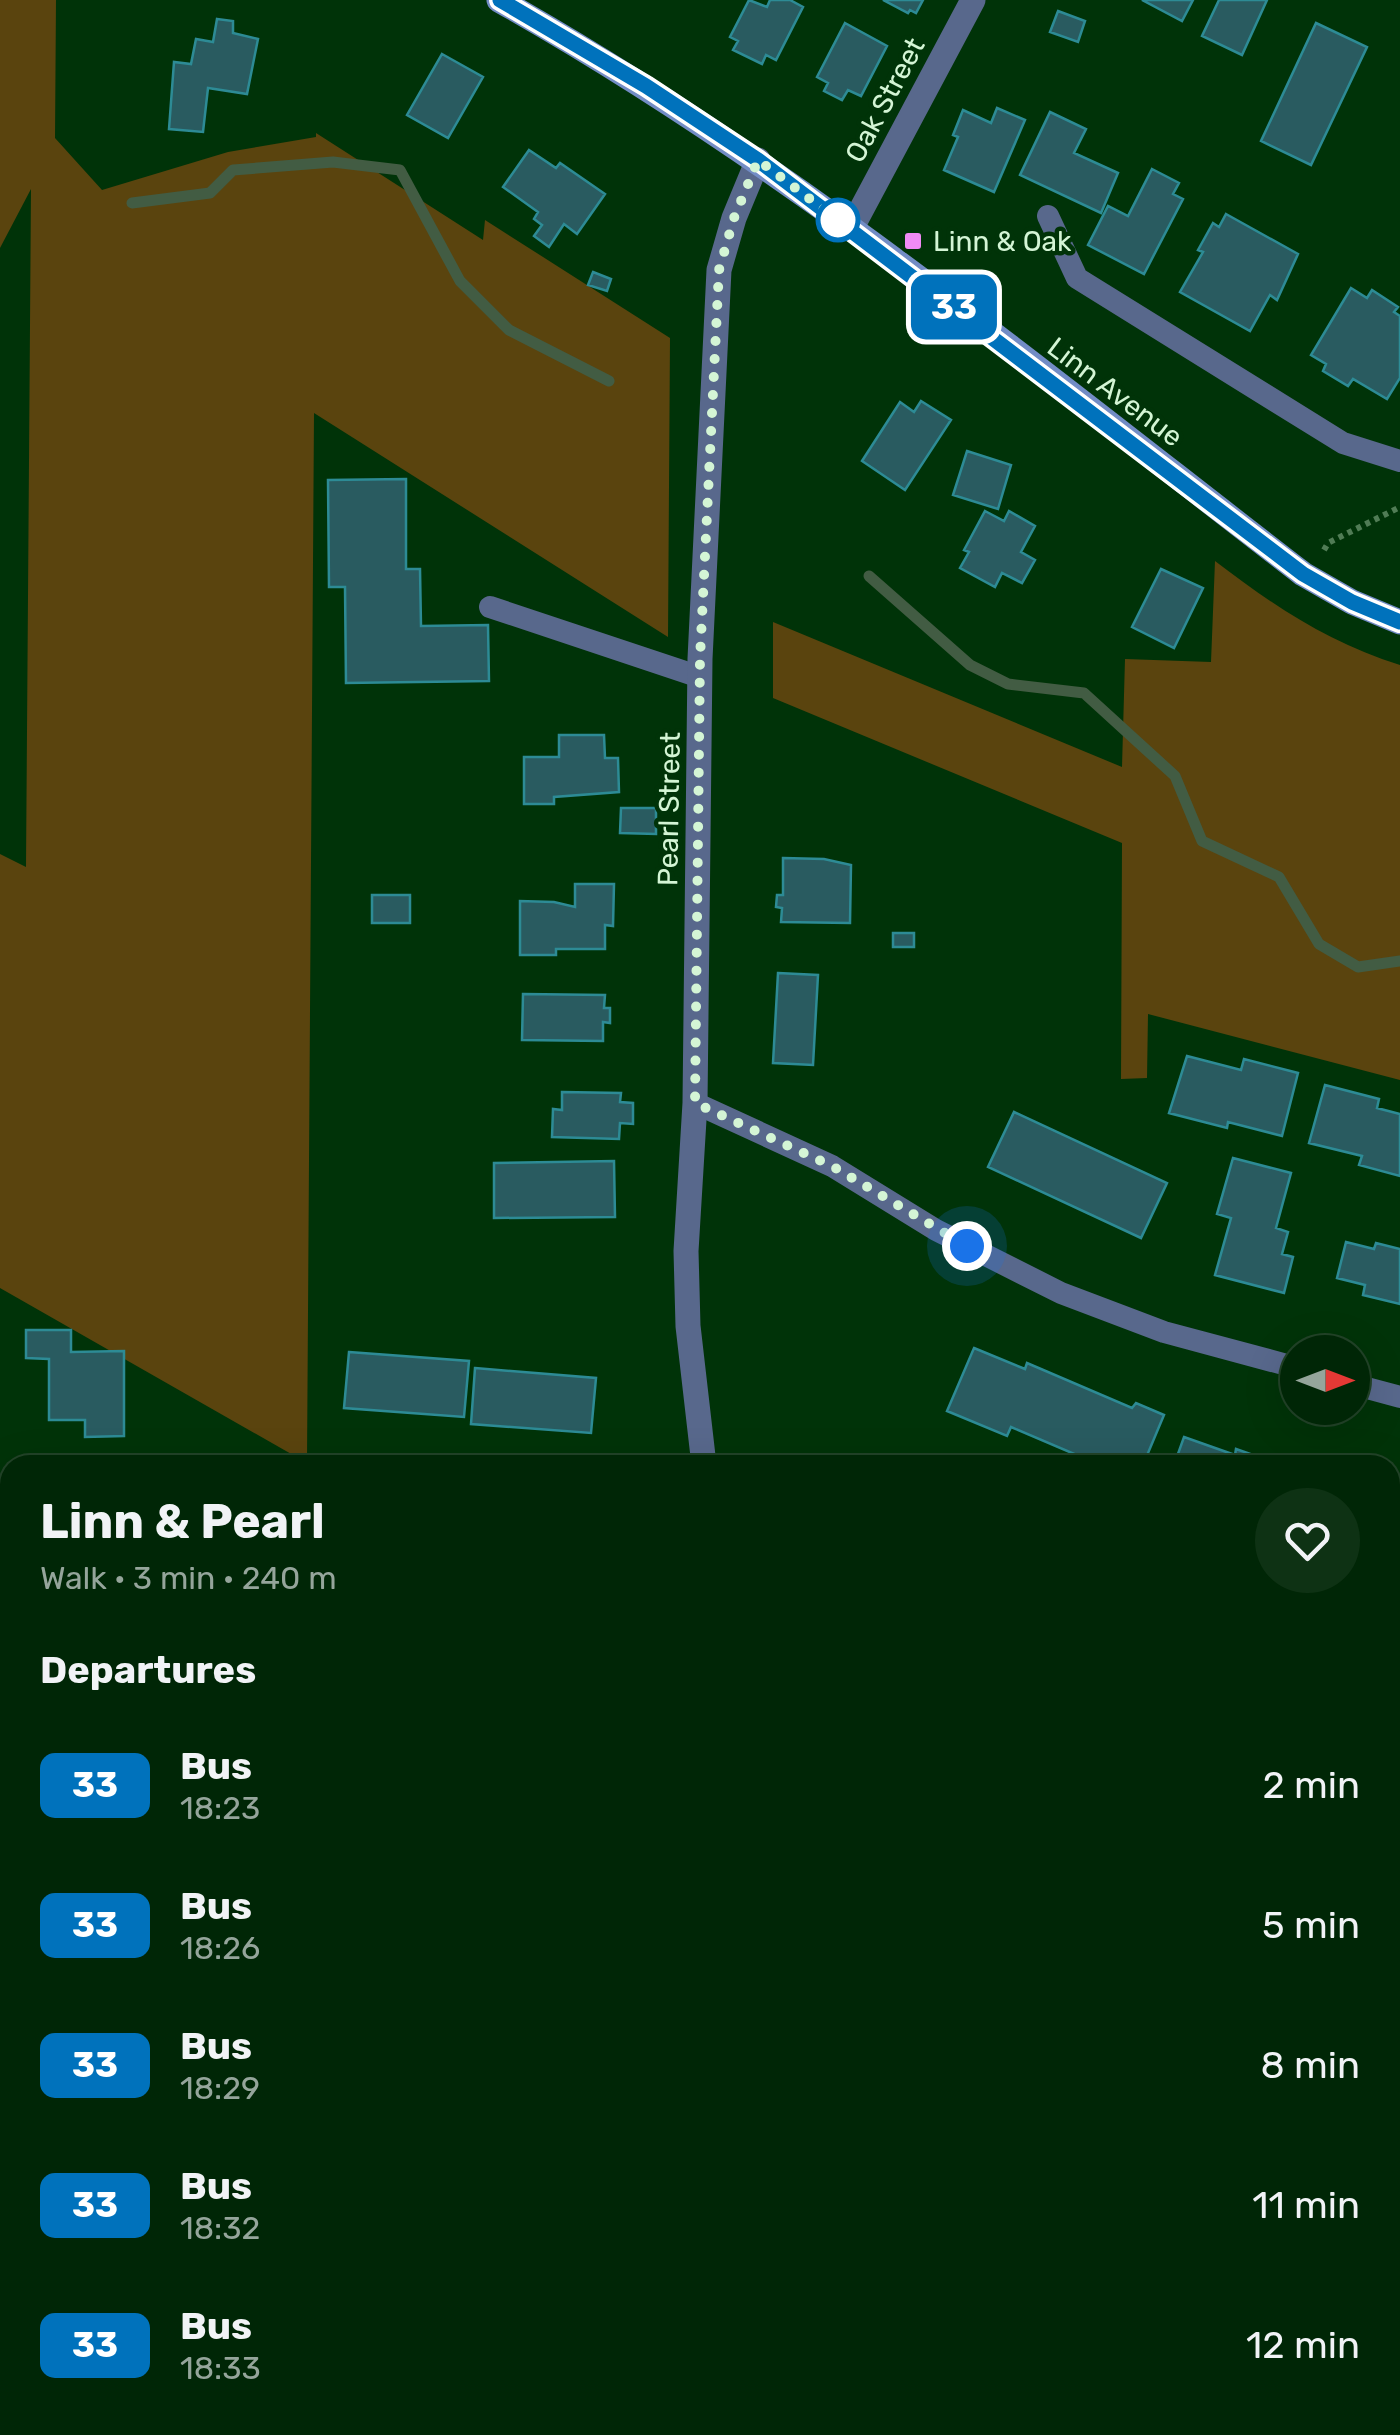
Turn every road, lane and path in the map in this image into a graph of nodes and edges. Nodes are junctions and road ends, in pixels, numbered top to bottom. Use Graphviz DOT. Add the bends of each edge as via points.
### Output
graph roads {
  1 [pos="500,0"];
  2 [pos="972,0"];
  3 [pos="758,160"];
  4 [pos="1048,216"];
  5 [pos="851,229"];
  6 [pos="1400,461"];
  7 [pos="1400,507"];
  8 [pos="1328,543"];
  9 [pos="490,607"];
  10 [pos="1400,622"];
  11 [pos="700,676"];
  12 [pos="695,1103"];
  13 [pos="1280,1363"];
  14 [pos="1370,1389"];
  15 [pos="1400,1397"];
  16 [pos="703,1455"];
  1 -- 3 [label="main road, Linn Avenue"];
  2 -- 5 [label="street, Oak Street"];
  3 -- 5 [label="main road, Linn Avenue"];
  3 -- 11 [label="street, Pearl Street" via="719,270"];
  4 -- 6 [label="lane" via="1077,278 1343,444"];
  5 -- 10 [label="main road, Linn Avenue" via="1303,574"];
  7 -- 8 [label="path"];
  9 -- 11 [label="lane"];
  11 -- 12 [label="street, Pearl Street"];
  12 -- 13 [label="lane" via="832,1166 936,1230 1061,1294 1164,1332"];
  12 -- 16 [label="street, Pearl Street" via="686,1288"];
  14 -- 15 [label="lane"];
}
